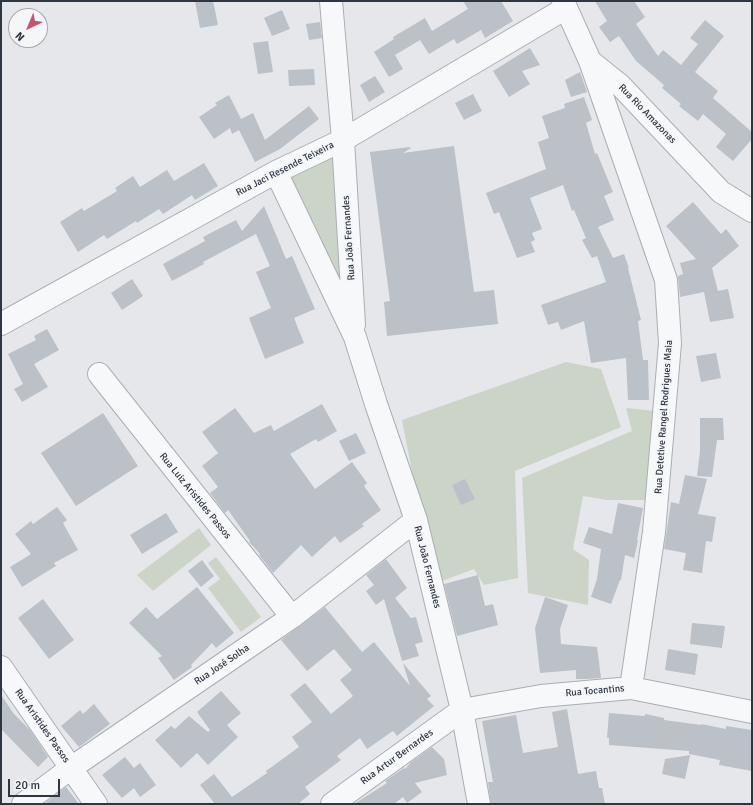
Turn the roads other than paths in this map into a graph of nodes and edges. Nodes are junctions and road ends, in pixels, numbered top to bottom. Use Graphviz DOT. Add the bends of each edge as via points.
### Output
graph roads {
  1 [pos="331,1"];
  2 [pos="564,5"];
  3 [pos="590,61"];
  4 [pos="343,140"];
  5 [pos="276,172"];
  6 [pos="752,211"];
  7 [pos="1,324"];
  8 [pos="355,337"];
  9 [pos="99,374"];
  10 [pos="416,520"];
  11 [pos="292,617"];
  12 [pos="1,667"];
  13 [pos="631,688"];
  14 [pos="462,710"];
  15 [pos="752,712"];
  16 [pos="71,768"];
  17 [pos="23,804"];
  18 [pos="96,804"];
  19 [pos="332,804"];
  20 [pos="478,804"];
  1 -- 4 [label="street, Rua João Fernandes"];
  2 -- 3 [label="street, Rua Rio Amazonas"];
  2 -- 4 [label="street, Rua Jaci Resende Teixeira"];
  3 -- 6 [label="street, Rua Rio Amazonas" via="620,85 721,192"];
  3 -- 13 [label="street, Rua Detetive Rangel Rodrigues Maia" via="666,280 670,343 654,532"];
  4 -- 5 [label="street, Rua Jaci Resende Teixeira"];
  4 -- 8 [label="street, Rua João Fernandes"];
  5 -- 7 [label="street, Rua Jaci Resende Teixeira"];
  5 -- 8 [label="street, Rua João Fernandes"];
  8 -- 10 [label="street, Rua João Fernandes"];
  9 -- 11 [label="street, Rua Luiz Aristides Passos"];
  10 -- 11 [label="street, Rua José Solha"];
  10 -- 14 [label="street, Rua João Fernandes"];
  11 -- 16 [label="street, Rua José Solha"];
  12 -- 16 [label="street, Rua Aristides Passos"];
  13 -- 14 [label="street, Rua Tocantins" via="541,696"];
  13 -- 15 [label="street, Rua Tocantins"];
  14 -- 19 [label="street, Rua Artur Bernardes"];
  14 -- 20 [label="street, Rua João Fernandes"];
  16 -- 17 [label="street, Rua José Solha"];
  16 -- 18 [label="street, Rua Aristides Passos"];
}
